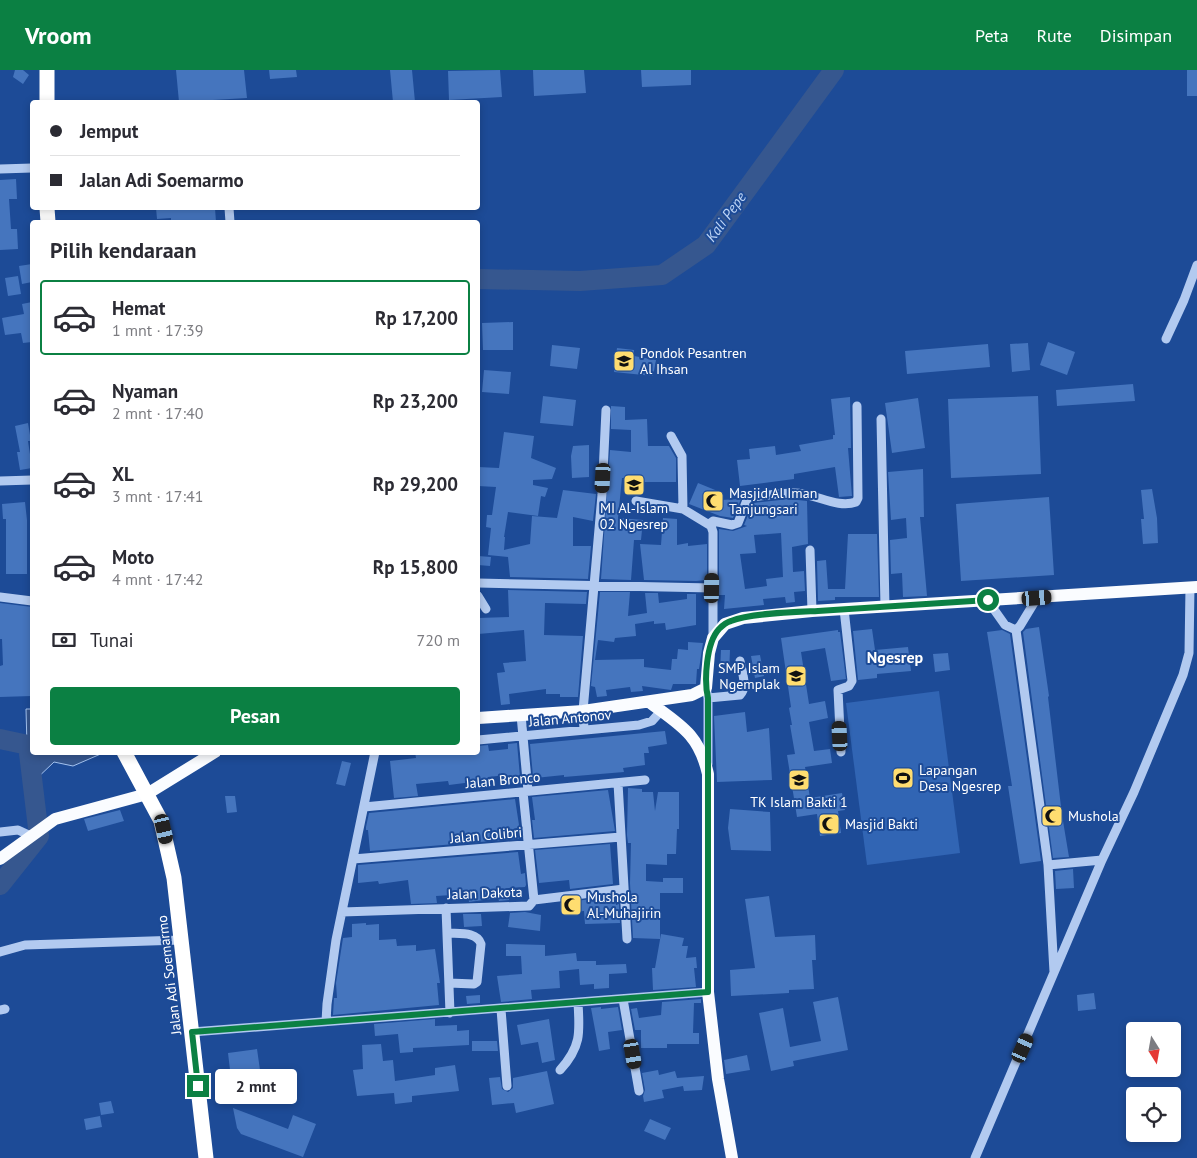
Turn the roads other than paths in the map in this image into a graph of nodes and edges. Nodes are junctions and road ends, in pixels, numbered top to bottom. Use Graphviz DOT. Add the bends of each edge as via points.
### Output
graph roads {
  1 [pos="47,70"];
  2 [pos="47,100"];
  3 [pos="30,168"];
  4 [pos="0,169"];
  5 [pos="1197,266"];
  6 [pos="1166,339"];
  7 [pos="857,406"];
  8 [pos="606,410"];
  9 [pos="881,419"];
  10 [pos="672,436"];
  11 [pos="30,480"];
  12 [pos="0,481"];
  13 [pos="636,500"];
  14 [pos="683,509"];
  15 [pos="709,524"];
  16 [pos="810,550"];
  17 [pos="480,583"];
  18 [pos="594,586"];
  19 [pos="1194,587"];
  20 [pos="712,588"];
  21 [pos="0,597"];
  22 [pos="1037,598"];
  23 [pos="480,599"];
  24 [pos="988,600"];
  25 [pos="30,601"];
  26 [pos="885,607"];
  27 [pos="486,609"];
  28 [pos="844,609"];
  29 [pos="812,611"];
  30 [pos="1016,630"];
  31 [pos="713,638"];
  32 [pos="740,662"];
  33 [pos="707,693"];
  34 [pos="649,702"];
  35 [pos="583,711"];
  36 [pos="661,711"];
  37 [pos="521,715"];
  38 [pos="480,718"];
  39 [pos="584,730"];
  40 [pos="523,736"];
  41 [pos="480,740"];
  42 [pos="841,752"];
  43 [pos="126,755"];
  44 [pos="210,755"];
  45 [pos="374,755"];
  46 [pos="708,774"];
  47 [pos="645,780"];
  48 [pos="618,783"];
  49 [pos="525,792"];
  50 [pos="146,794"];
  51 [pos="364,807"];
  52 [pos="0,832"];
  53 [pos="33,834"];
  54 [pos="621,837"];
  55 [pos="529,845"];
  56 [pos="0,859"];
  57 [pos="353,859"];
  58 [pos="1102,860"];
  59 [pos="1048,865"];
  60 [pos="624,889"];
  61 [pos="534,900"];
  62 [pos="446,908"];
  63 [pos="342,912"];
  64 [pos="447,933"];
  65 [pos="627,939"];
  66 [pos="181,940"];
  67 [pos="0,952"];
  68 [pos="1055,975"];
  69 [pos="449,983"];
  70 [pos="708,992"];
  71 [pos="624,999"];
  72 [pos="578,1003"];
  73 [pos="501,1009"];
  74 [pos="450,1013"];
  75 [pos="326,1022"];
  76 [pos="192,1032"];
  77 [pos="560,1070"];
  78 [pos="507,1086"];
  79 [pos="639,1091"];
  80 [pos="206,1158"];
  81 [pos="732,1158"];
  82 [pos="975,1158"];
  1 -- 2 [label="highway"];
  3 -- 4 [label="street"];
  5 -- 6 [label="street"];
  7 -- 15 [label="street" via="856,502 843,505 793,493 750,497 738,522 713,521"];
  8 -- 18 [label="street"];
  9 -- 26 [label="street"];
  10 -- 14 [label="street" via="682,456"];
  11 -- 12 [label="street"];
  13 -- 14 [label="street"];
  14 -- 15 [label="street"];
  15 -- 20 [label="street" via="713,532"];
  16 -- 29 [label="street"];
  17 -- 18 [label="street"];
  18 -- 20 [label="street"];
  18 -- 35 [label="street"];
  19 -- 22 [label="main road"];
  19 -- 58 [label="street" via="1189,653 1183,675"];
  20 -- 31 [label="street"];
  21 -- 25 [label="street"];
  22 -- 24 [label="main road"];
  22 -- 30 [label="street"];
  23 -- 27 [label="street"];
  24 -- 26 [label="main road"];
  24 -- 30 [label="street" via="1005,625"];
  26 -- 28 [label="main road"];
  28 -- 29 [label="main road"];
  28 -- 42 [label="street" via="852,681 850,686 838,690"];
  29 -- 31 [label="main road" via="731,621 719,628"];
  30 -- 59 [label="street"];
  31 -- 33 [label="main road"];
  32 -- 33 [label="street" via="744,686 740,695"];
  33 -- 34 [label="main road"];
  33 -- 46 [label="street"];
  34 -- 35 [label="main road"];
  34 -- 36 [label="main road"];
  35 -- 37 [label="main road"];
  35 -- 39 [label="street"];
  36 -- 39 [label="street, Jalan Antonov" via="652,721 639,725"];
  36 -- 46 [label="main road" via="696,741 704,755"];
  37 -- 38 [label="main road"];
  37 -- 40 [label="street"];
  39 -- 40 [label="street, Jalan Antonov"];
  40 -- 41 [label="street, Jalan Antonov"];
  40 -- 49 [label="street"];
  43 -- 50 [label="highway, Jalan Adi Soemarmo"];
  44 -- 50 [label="main road"];
  45 -- 51 [label="street"];
  46 -- 70 [label="main road"];
  47 -- 48 [label="street, Jalan Bronco"];
  48 -- 49 [label="street, Jalan Bronco"];
  48 -- 54 [label="street"];
  49 -- 51 [label="street, Jalan Bronco"];
  49 -- 55 [label="street"];
  50 -- 53 [label="main road" via="55,819"];
  50 -- 66 [label="highway, Jalan Adi Soemarmo" via="164,829"];
  51 -- 57 [label="street"];
  52 -- 53 [label="street" via="18,830"];
  53 -- 56 [label="main road"];
  54 -- 55 [label="street, Jalan Colibri"];
  54 -- 60 [label="street"];
  55 -- 57 [label="street, Jalan Colibri"];
  55 -- 61 [label="street"];
  57 -- 63 [label="street"];
  58 -- 59 [label="street"];
  58 -- 68 [label="street"];
  59 -- 68 [label="street"];
  60 -- 61 [label="street, Jalan Dakota"];
  60 -- 65 [label="street"];
  61 -- 62 [label="street, Jalan Dakota" via="529,906"];
  62 -- 63 [label="street, Jalan Dakota"];
  62 -- 64 [label="street"];
  63 -- 75 [label="street" via="326,1004"];
  64 -- 69 [label="street"];
  64 -- 69 [label="street" via="475,936 481,944 477,982"];
  66 -- 67 [label="street" via="25,945"];
  66 -- 76 [label="highway, Jalan Adi Soemarmo"];
  68 -- 82 [label="street"];
  69 -- 74 [label="street"];
  70 -- 71 [label="street"];
  70 -- 81 [label="main road"];
  71 -- 72 [label="street"];
  71 -- 79 [label="street"];
  72 -- 73 [label="street"];
  72 -- 77 [label="street" via="580,1028 576,1047"];
  73 -- 74 [label="street"];
  73 -- 78 [label="street"];
  74 -- 75 [label="street"];
  75 -- 76 [label="street"];
  76 -- 80 [label="highway, Jalan Adi Soemarmo"];
}
